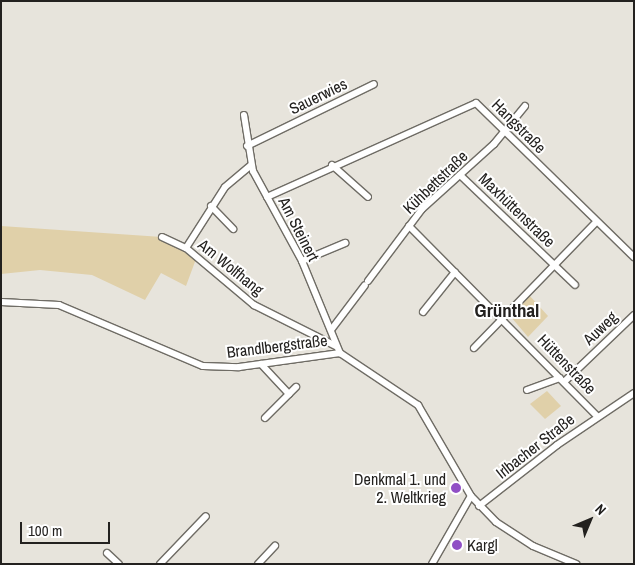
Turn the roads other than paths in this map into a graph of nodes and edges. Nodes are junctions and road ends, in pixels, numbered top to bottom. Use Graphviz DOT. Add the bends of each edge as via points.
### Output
graph roads {
  1 [pos="374,84"];
  2 [pos="525,106"];
  3 [pos="244,115"];
  4 [pos="505,133"];
  5 [pos="247,146"];
  6 [pos="251,165"];
  7 [pos="332,165"];
  8 [pos="460,174"];
  9 [pos="268,197"];
  10 [pos="368,197"];
  11 [pos="211,206"];
  12 [pos="596,222"];
  13 [pos="409,226"];
  14 [pos="233,229"];
  15 [pos="162,237"];
  16 [pos="345,243"];
  17 [pos="186,248"];
  18 [pos="634,257"];
  19 [pos="302,261"];
  20 [pos="555,266"];
  21 [pos="455,272"];
  22 [pos="575,286"];
  23 [pos="1,302"];
  24 [pos="423,312"];
  25 [pos="634,315"];
  26 [pos="503,318"];
  27 [pos="331,330"];
  28 [pos="336,346"];
  29 [pos="474,348"];
  30 [pos="340,353"];
  31 [pos="261,364"];
  32 [pos="562,380"];
  33 [pos="296,387"];
  34 [pos="527,390"];
  35 [pos="634,393"];
  36 [pos="289,394"];
  37 [pos="598,416"];
  38 [pos="266,418"];
  39 [pos="471,496"];
  40 [pos="479,506"];
  41 [pos="206,516"];
  42 [pos="275,546"];
  43 [pos="107,553"];
  44 [pos="260,563"];
  45 [pos="118,564"];
  46 [pos="160,564"];
  47 [pos="432,564"];
  48 [pos="576,564"];
  1 -- 5 [label="street, Sauerwies"];
  2 -- 4 [label="street, Kühbettstraße"];
  3 -- 5 [label="street, Am Steinert"];
  4 -- 7 [label="street, Hangstraße" via="476,103"];
  4 -- 8 [label="street, Kühbettstraße"];
  4 -- 12 [label="street, Hangstraße"];
  5 -- 6 [label="street, Am Steinert"];
  6 -- 9 [label="street, Am Steinert"];
  6 -- 11 [label="street" via="230,180"];
  7 -- 9 [label="street, Hangstraße"];
  7 -- 10 [label="street"];
  8 -- 13 [label="street, Kühbettstraße"];
  8 -- 20 [label="street, Maxhüttenstraße"];
  9 -- 19 [label="street, Am Steinert"];
  11 -- 14 [label="street"];
  11 -- 17 [label="street"];
  12 -- 18 [label="street, Hangstraße"];
  12 -- 20 [label="street, Maxhüttenstraße"];
  13 -- 21 [label="street, Hüttenstraße"];
  13 -- 27 [label="street, Kühbettstraße"];
  15 -- 17 [label="street, Am Wolfhang"];
  16 -- 19 [label="street"];
  17 -- 28 [label="street, Am Wolfhang" via="254,305"];
  19 -- 27 [label="street, Am Steinert"];
  20 -- 22 [label="street, Maxhüttenstraße"];
  20 -- 26 [label="street, Maxhüttenstraße"];
  21 -- 24 [label="street"];
  21 -- 26 [label="street, Hüttenstraße"];
  23 -- 31 [label="street, Brandlbergstraße" via="59,305 203,366"];
  25 -- 32 [label="street, Auweg"];
  26 -- 29 [label="street, Maxhüttenstraße"];
  26 -- 32 [label="street, Hüttenstraße"];
  27 -- 28 [label="street, Am Steinert"];
  28 -- 30 [label="street, Am Steinert"];
  30 -- 31 [label="street, Brandlbergstraße"];
  30 -- 39 [label="street, Brandlbergstraße" via="418,405"];
  31 -- 36 [label="street"];
  32 -- 34 [label="street"];
  32 -- 37 [label="street, Hüttenstraße"];
  33 -- 36 [label="street"];
  35 -- 37 [label="street, Irlbacher Straße"];
  36 -- 38 [label="street"];
  37 -- 40 [label="street, Irlbacher Straße"];
  39 -- 40 [label="street, Brandlbergstraße"];
  39 -- 47 [label="street"];
  40 -- 48 [label="street, Brandlbergstraße" via="512,534"];
  41 -- 46 [label="street"];
  42 -- 44 [label="street"];
  43 -- 45 [label="street"];
}
